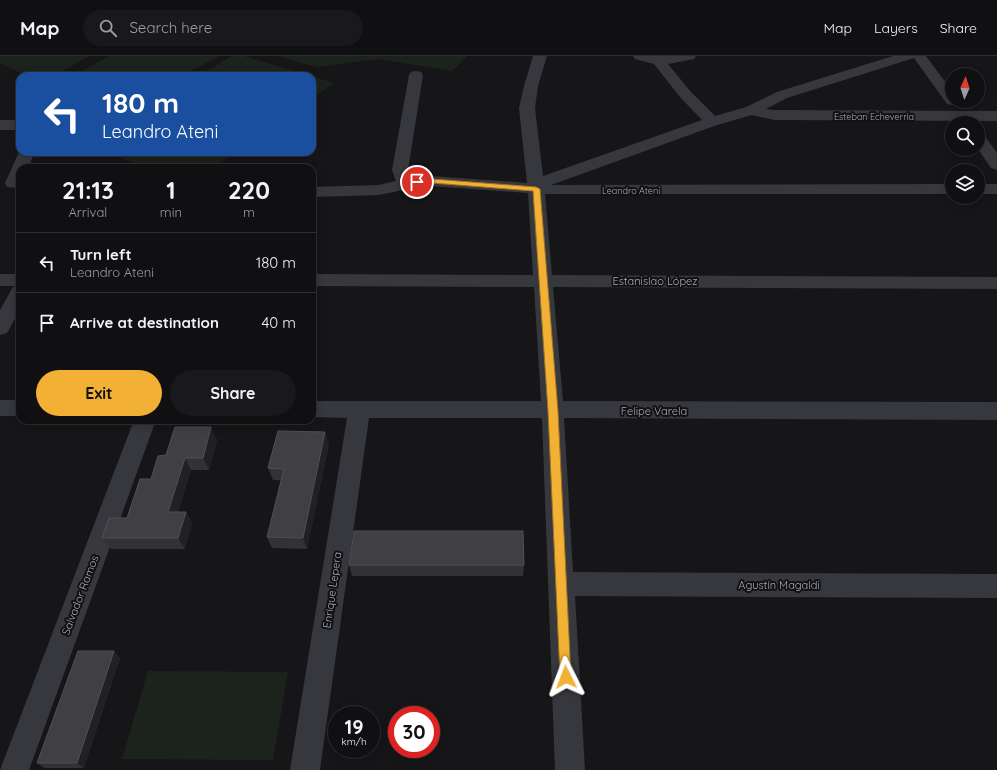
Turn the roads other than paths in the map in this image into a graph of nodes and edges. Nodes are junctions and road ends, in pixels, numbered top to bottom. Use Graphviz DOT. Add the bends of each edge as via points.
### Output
graph roads {
  1 [pos="540,56"];
  2 [pos="640,56"];
  3 [pos="689,56"];
  4 [pos="908,56"];
  5 [pos="919,56"];
  6 [pos="660,61"];
  7 [pos="416,75"];
  8 [pos="945,91"];
  9 [pos="751,110"];
  10 [pos="997,116"];
  11 [pos="985,118"];
  12 [pos="945,119"];
  13 [pos="712,122"];
  14 [pos="0,125"];
  15 [pos="16,125"];
  16 [pos="985,148"];
  17 [pos="997,165"];
  18 [pos="16,175"];
  19 [pos="16,182"];
  20 [pos="405,184"];
  21 [pos="536,189"];
  22 [pos="945,189"];
  23 [pos="985,189"];
  24 [pos="997,189"];
  25 [pos="316,192"];
  26 [pos="14,279"];
  27 [pos="316,280"];
  28 [pos="543,281"];
  29 [pos="997,283"];
  30 [pos="0,328"];
  31 [pos="0,408"];
  32 [pos="16,408"];
  33 [pos="316,409"];
  34 [pos="359,410"];
  35 [pos="553,411"];
  36 [pos="997,412"];
  37 [pos="144,424"];
  38 [pos="561,584"];
  39 [pos="997,586"];
  40 [pos="14,770"];
  41 [pos="305,770"];
  42 [pos="570,770"];
  1 -- 21 [label="street" via="527,108"];
  2 -- 6 [label="street"];
  3 -- 6 [label="street"];
  4 -- 9 [label="street" via="782,95"];
  5 -- 8 [label="street"];
  6 -- 13 [label="street" via="685,94"];
  7 -- 20 [label="street" via="400,170"];
  9 -- 12 [label="street, Esteban Echeverría" via="774,115"];
  9 -- 13 [label="street"];
  10 -- 11 [label="street, Esteban Echeverría"];
  13 -- 21 [label="street" via="547,180"];
  14 -- 15 [label="street"];
  16 -- 17 [label="street"];
  18 -- 19 [label="street" via="13,182"];
  20 -- 21 [label="street, Leandro Ateni" via="432,181"];
  20 -- 25 [label="street, Leandro Ateni" via="379,190"];
  21 -- 22 [label="street, Leandro Ateni"];
  21 -- 28 [label="street"];
  23 -- 24 [label="street"];
  26 -- 30 [label="street"];
  27 -- 28 [label="street, Estanislao López"];
  28 -- 29 [label="street, Estanislao López"];
  28 -- 35 [label="street"];
  31 -- 32 [label="street"];
  33 -- 34 [label="street, Felipe Varela"];
  34 -- 35 [label="street, Felipe Varela"];
  34 -- 41 [label="street, Enrique Lepera"];
  35 -- 36 [label="street, Felipe Varela"];
  35 -- 38 [label="street"];
  37 -- 40 [label="street, Salvador Ramos"];
  38 -- 39 [label="street, Agustín Magaldi"];
  38 -- 42 [label="street"];
}
